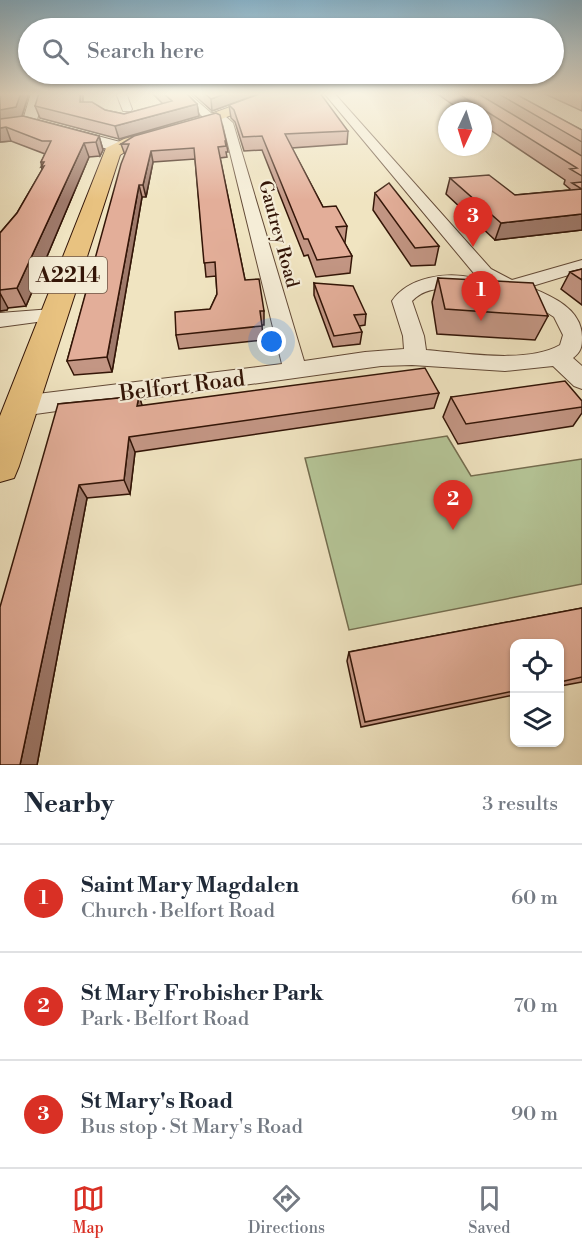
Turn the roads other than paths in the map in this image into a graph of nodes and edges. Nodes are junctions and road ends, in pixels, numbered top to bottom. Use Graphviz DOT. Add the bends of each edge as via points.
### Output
graph roads {
  1 [pos="45,129"];
  2 [pos="177,129"];
  3 [pos="230,129"];
  4 [pos="355,129"];
  5 [pos="118,147"];
  6 [pos="582,265"];
  7 [pos="502,282"];
  8 [pos="52,315"];
  9 [pos="0,320"];
  10 [pos="414,357"];
  11 [pos="559,358"];
  12 [pos="295,370"];
  13 [pos="582,381"];
  14 [pos="21,406"];
  15 [pos="0,466"];
  1 -- 5 [label="main road"];
  2 -- 5 [label="main road"];
  3 -- 12 [label="street, Gautrey Road"];
  4 -- 7 [label="street" via="478,267"];
  5 -- 8 [label="main road, A2214" via="112,152"];
  6 -- 7 [label="street"];
  7 -- 10 [label="street" via="422,287 405,295 402,301 417,346"];
  7 -- 11 [label="street" via="541,299 570,324 574,344"];
  8 -- 9 [label="street"];
  8 -- 14 [label="main road, A2214"];
  10 -- 11 [label="street, Belfort Road" via="498,363"];
  10 -- 12 [label="street, Belfort Road"];
  11 -- 13 [label="street"];
  12 -- 14 [label="street, Belfort Road"];
  14 -- 15 [label="main road, A2214"];
}
